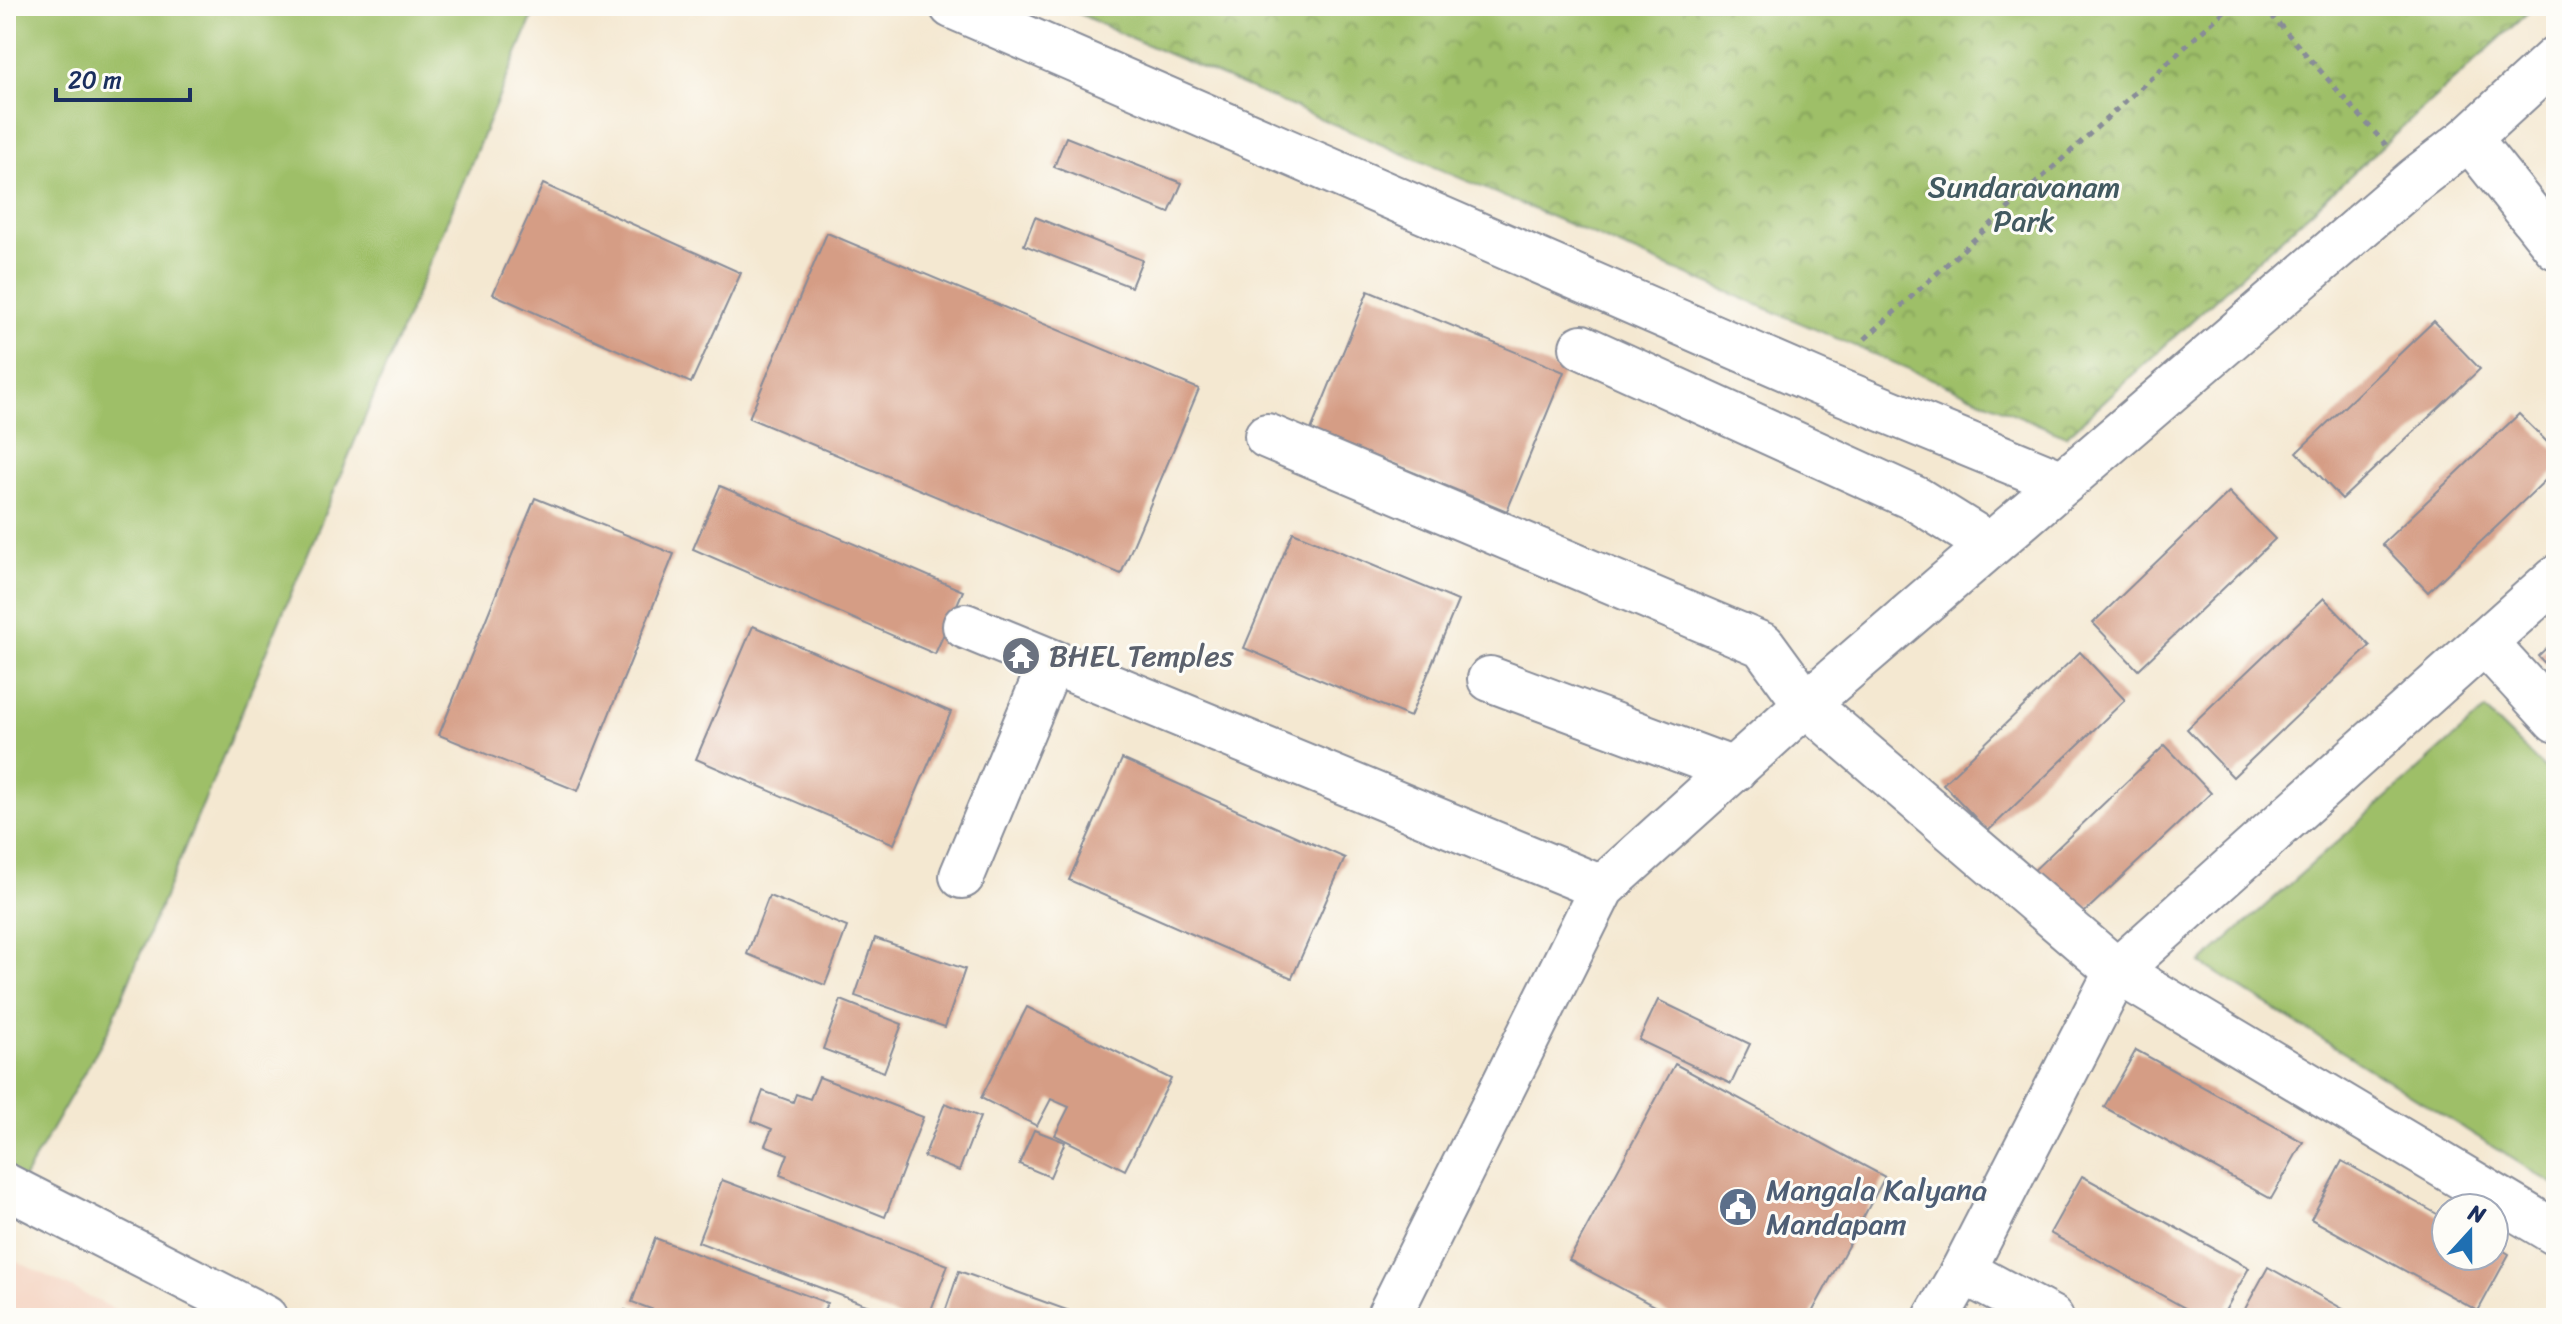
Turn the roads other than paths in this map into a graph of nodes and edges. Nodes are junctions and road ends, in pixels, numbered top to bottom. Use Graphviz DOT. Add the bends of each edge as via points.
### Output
graph roads {
  1 [pos="952,6"];
  2 [pos="2556,58"];
  3 [pos="2469,138"];
  4 [pos="2556,247"];
  5 [pos="1582,347"];
  6 [pos="1267,436"];
  7 [pos="2063,483"];
  8 [pos="1990,545"];
  9 [pos="2556,578"];
  10 [pos="965,626"];
  11 [pos="2484,642"];
  12 [pos="1051,663"];
  13 [pos="1490,679"];
  14 [pos="1806,704"];
  15 [pos="2556,720"];
  16 [pos="1734,770"];
  17 [pos="962,876"];
  18 [pos="1602,888"];
  19 [pos="2117,971"];
  20 [pos="6,1186"];
  21 [pos="2556,1233"];
  22 [pos="1963,1271"];
  23 [pos="265,1318"];
  24 [pos="1388,1318"];
  25 [pos="1936,1318"];
  26 [pos="2051,1318"];
  1 -- 7 [label="street" via="1817,382"];
  2 -- 3 [label="street"];
  3 -- 4 [label="street"];
  3 -- 7 [label="street"];
  5 -- 8 [label="street" via="1916,499"];
  6 -- 14 [label="street" via="1763,645"];
  7 -- 8 [label="street"];
  8 -- 14 [label="street"];
  9 -- 11 [label="street"];
  10 -- 12 [label="street"];
  11 -- 15 [label="street"];
  11 -- 19 [label="street"];
  12 -- 17 [label="street"];
  12 -- 18 [label="street"];
  13 -- 16 [label="street"];
  14 -- 16 [label="street"];
  14 -- 19 [label="street"];
  16 -- 18 [label="street"];
  18 -- 24 [label="street"];
  19 -- 21 [label="street"];
  19 -- 22 [label="street"];
  20 -- 23 [label="street"];
  22 -- 25 [label="street"];
  22 -- 26 [label="street"];
}
